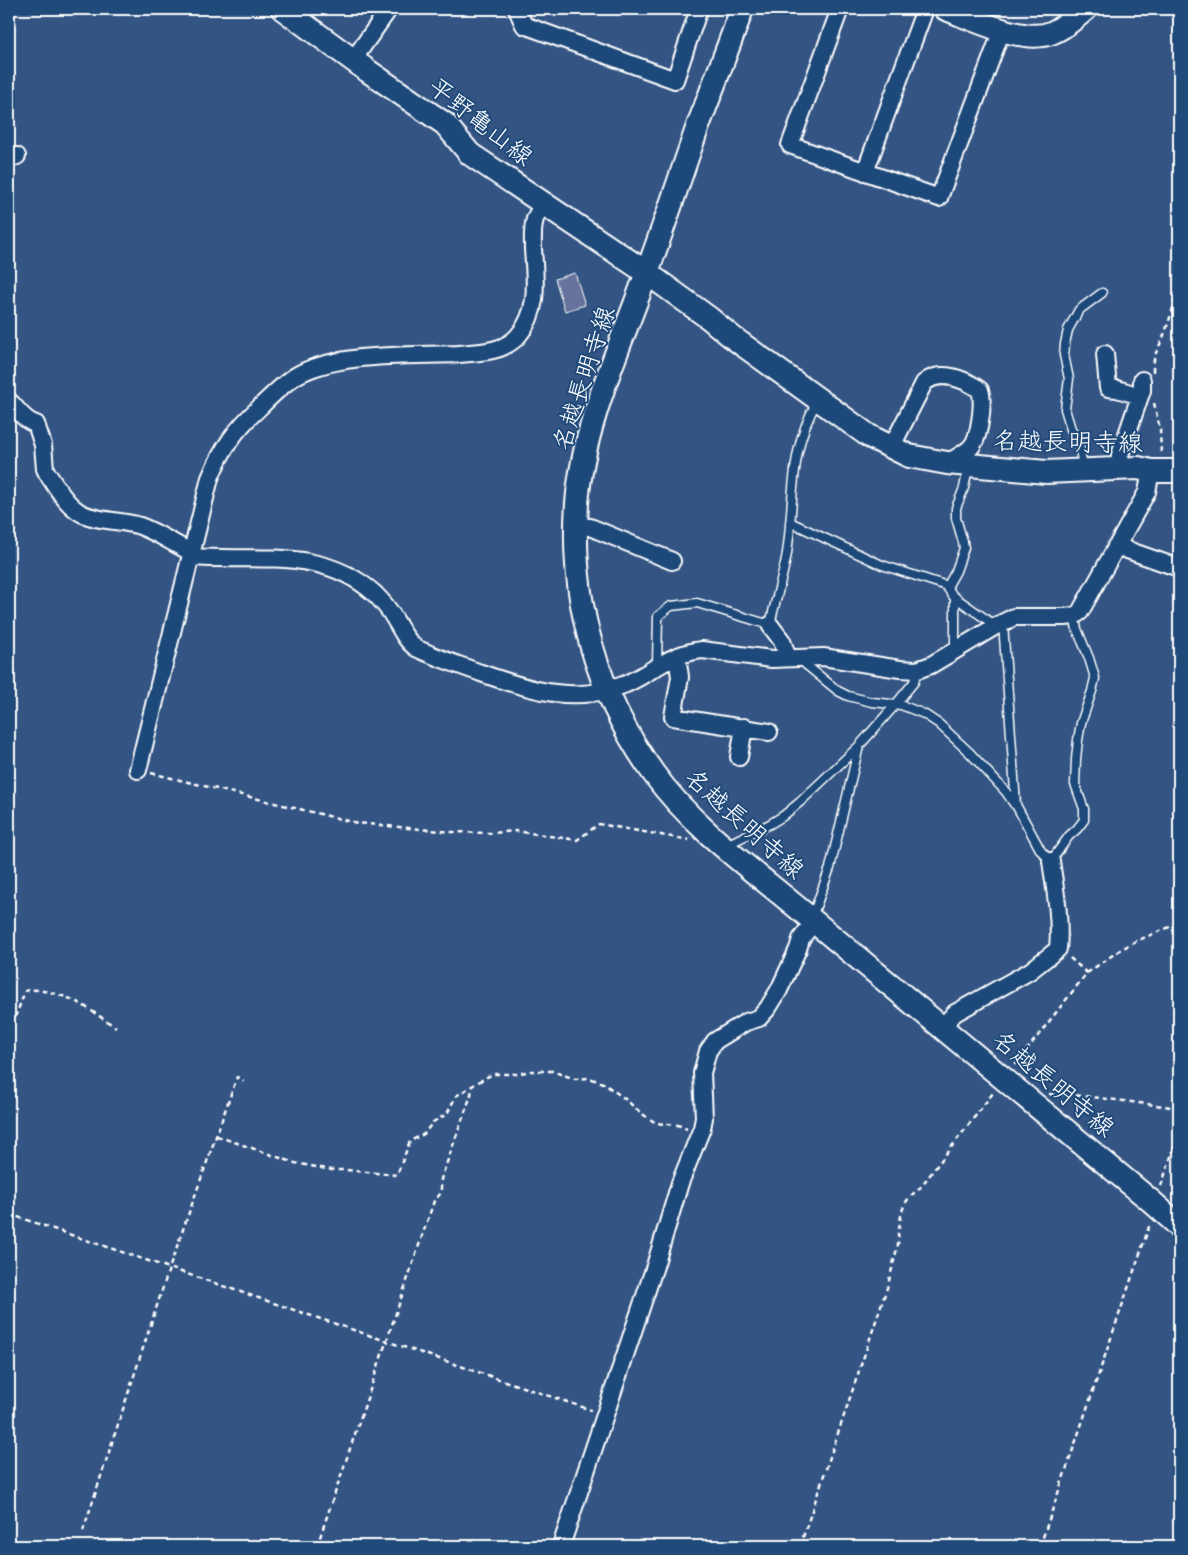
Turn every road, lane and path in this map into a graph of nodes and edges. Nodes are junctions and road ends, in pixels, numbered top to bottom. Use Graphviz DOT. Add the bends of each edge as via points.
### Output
graph roads {
  1 [pos="283,9"];
  2 [pos="389,9"];
  3 [pos="517,9"];
  4 [pos="699,9"];
  5 [pos="742,9"];
  6 [pos="840,9"];
  7 [pos="925,9"];
  8 [pos="946,9"];
  9 [pos="1086,9"];
  10 [pos="1002,30"];
  11 [pos="353,60"];
  12 [pos="865,172"];
  13 [pos="544,202"];
  14 [pos="647,273"];
  15 [pos="1179,286"];
  16 [pos="1102,293"];
  17 [pos="1105,354"];
  18 [pos="1148,379"];
  19 [pos="1147,397"];
  20 [pos="819,399"];
  21 [pos="9,401"];
  22 [pos="891,448"];
  23 [pos="958,464"];
  24 [pos="1119,468"];
  25 [pos="1084,470"];
  26 [pos="1164,471"];
  27 [pos="790,522"];
  28 [pos="576,526"];
  29 [pos="1116,546"];
  30 [pos="192,555"];
  31 [pos="672,561"];
  32 [pos="1179,568"];
  33 [pos="947,587"];
  34 [pos="955,597"];
  35 [pos="1074,616"];
  36 [pos="999,624"];
  37 [pos="770,625"];
  38 [pos="955,651"];
  39 [pos="677,656"];
  40 [pos="806,656"];
  41 [pos="788,658"];
  42 [pos="658,665"];
  43 [pos="917,670"];
  44 [pos="606,690"];
  45 [pos="896,704"];
  46 [pos="744,727"];
  47 [pos="769,732"];
  48 [pos="859,746"];
  49 [pos="739,757"];
  50 [pos="138,770"];
  51 [pos="1016,806"];
  52 [pos="697,841"];
  53 [pos="724,846"];
  54 [pos="1051,862"];
  55 [pos="812,919"];
  56 [pos="1179,920"];
  57 [pos="1058,948"];
  58 [pos="1087,973"];
  59 [pos="116,1027"];
  60 [pos="942,1027"];
  61 [pos="9,1034"];
  62 [pos="1005,1078"];
  63 [pos="244,1081"];
  64 [pos="472,1086"];
  65 [pos="1030,1100"];
  66 [pos="1179,1108"];
  67 [pos="1179,1133"];
  68 [pos="217,1136"];
  69 [pos="700,1136"];
  70 [pos="1155,1204"];
  71 [pos="9,1214"];
  72 [pos="1179,1226"];
  73 [pos="169,1269"];
  74 [pos="387,1341"];
  75 [pos="604,1415"];
  76 [pos="84,1530"];
  77 [pos="316,1546"];
  78 [pos="561,1546"];
  79 [pos="800,1546"];
  80 [pos="1040,1546"];
  1 -- 11 [label="main road, 平野亀山線"];
  2 -- 11 [label="street"];
  3 -- 4 [label="street" via="524,26 675,80"];
  5 -- 14 [label="main road"];
  6 -- 12 [label="street" via="790,145"];
  7 -- 12 [label="street"];
  8 -- 10 [label="main road"];
  9 -- 10 [label="main road" via="1049,34 1023,35"];
  10 -- 12 [label="street" via="939,198"];
  11 -- 13 [label="main road, 平野亀山線" via="445,124 470,154"];
  13 -- 14 [label="main road, 平野亀山線"];
  13 -- 30 [label="street" via="533,233 534,303 518,337 510,344 486,352 358,358 329,363 294,377 239,428 218,457"];
  14 -- 20 [label="main road, 名越長明寺線"];
  14 -- 28 [label="main road, 名越長明寺線" via="591,426 580,480"];
  15 -- 18 [label="path"];
  16 -- 25 [label="lane" via="1079,310 1068,330 1065,344 1069,379 1065,409"];
  17 -- 19 [label="street" via="1108,388"];
  18 -- 19 [label="street" via="1142,391"];
  19 -- 24 [label="street" via="1120,455"];
  19 -- 26 [label="path" via="1160,428"];
  20 -- 22 [label="main road, 名越長明寺線"];
  20 -- 27 [label="lane" via="798,445"];
  21 -- 30 [label="street" via="36,424 43,445 45,469 65,499 81,512 142,527"];
  22 -- 23 [label="main road, 名越長明寺線" via="909,456"];
  22 -- 23 [label="street" via="924,383 933,377 955,378 980,390 982,398 973,444"];
  23 -- 25 [label="main road, 名越長明寺線" via="1046,472"];
  23 -- 33 [label="lane" via="964,488 956,508 956,518 964,548"];
  24 -- 25 [label="main road, 名越長明寺線"];
  24 -- 26 [label="main road, 名越長明寺線"];
  26 -- 29 [label="street" via="1150,483"];
  27 -- 33 [label="lane" via="882,564"];
  27 -- 37 [label="lane" via="787,555"];
  28 -- 31 [label="street" via="590,527"];
  28 -- 44 [label="main road, 名越長明寺線" via="576,564 584,617"];
  29 -- 32 [label="street"];
  29 -- 35 [label="street" via="1083,607"];
  30 -- 44 [label="street" via="212,559 286,558 322,565 375,594 394,617 409,644 426,653 500,680 552,694 577,695"];
  30 -- 50 [label="street"];
  33 -- 34 [label="lane"];
  34 -- 36 [label="lane"];
  34 -- 38 [label="lane"];
  35 -- 36 [label="street" via="1014,617"];
  35 -- 54 [label="lane" via="1095,678 1081,724 1076,759 1075,784 1084,809 1084,820"];
  36 -- 38 [label="street"];
  36 -- 51 [label="lane"];
  37 -- 41 [label="street" via="782,641"];
  37 -- 42 [label="lane" via="697,602 670,606 658,616"];
  38 -- 43 [label="street"];
  39 -- 41 [label="street" via="702,650"];
  39 -- 42 [label="street"];
  39 -- 46 [label="street" via="680,677 674,717"];
  40 -- 41 [label="street"];
  40 -- 43 [label="street"];
  40 -- 45 [label="lane" via="805,664 838,691 857,699"];
  42 -- 44 [label="street" via="626,684"];
  43 -- 45 [label="lane" via="914,682"];
  44 -- 53 [label="main road, 名越長明寺線" via="632,741 654,774 689,816"];
  45 -- 48 [label="lane"];
  45 -- 51 [label="lane" via="924,714 938,724"];
  46 -- 47 [label="street"];
  46 -- 49 [label="street"];
  48 -- 53 [label="lane" via="783,816"];
  48 -- 55 [label="lane" via="830,868"];
  50 -- 52 [label="path" via="357,823 451,832 516,831 577,840 599,824"];
  51 -- 54 [label="lane" via="1041,851"];
  53 -- 55 [label="main road, 名越長明寺線"];
  54 -- 57 [label="street" via="1058,909"];
  55 -- 60 [label="main road, 名越長明寺線"];
  55 -- 69 [label="street" via="768,1008 759,1018 715,1041 708,1051 702,1073 704,1118"];
  56 -- 58 [label="path" via="1134,942"];
  57 -- 58 [label="path"];
  57 -- 60 [label="street" via="1030,970 955,1013"];
  58 -- 62 [label="path"];
  59 -- 61 [label="path" via="77,1001 29,989 25,991"];
  60 -- 62 [label="main road, 名越長明寺線"];
  62 -- 65 [label="main road, 名越長明寺線"];
  62 -- 79 [label="path" via="919,1189 904,1203 888,1285"];
  63 -- 68 [label="path" via="237,1077"];
  64 -- 68 [label="path" via="456,1096 446,1114 433,1122 424,1134 410,1141 397,1175 332,1170 295,1163"];
  64 -- 69 [label="path" via="492,1074 530,1071 552,1071 575,1079 589,1078 603,1084 656,1123 678,1124"];
  64 -- 74 [label="path" via="441,1179 441,1193 434,1201"];
  65 -- 66 [label="path" via="1049,1094"];
  65 -- 70 [label="main road, 名越長明寺線"];
  67 -- 70 [label="path"];
  68 -- 73 [label="path"];
  69 -- 75 [label="street" via="680,1183"];
  70 -- 72 [label="main road, 名越長明寺線"];
  70 -- 80 [label="path"];
  71 -- 73 [label="path"];
  73 -- 74 [label="path"];
  73 -- 76 [label="path"];
  74 -- 75 [label="path"];
  74 -- 77 [label="path"];
  75 -- 78 [label="street"];
}
